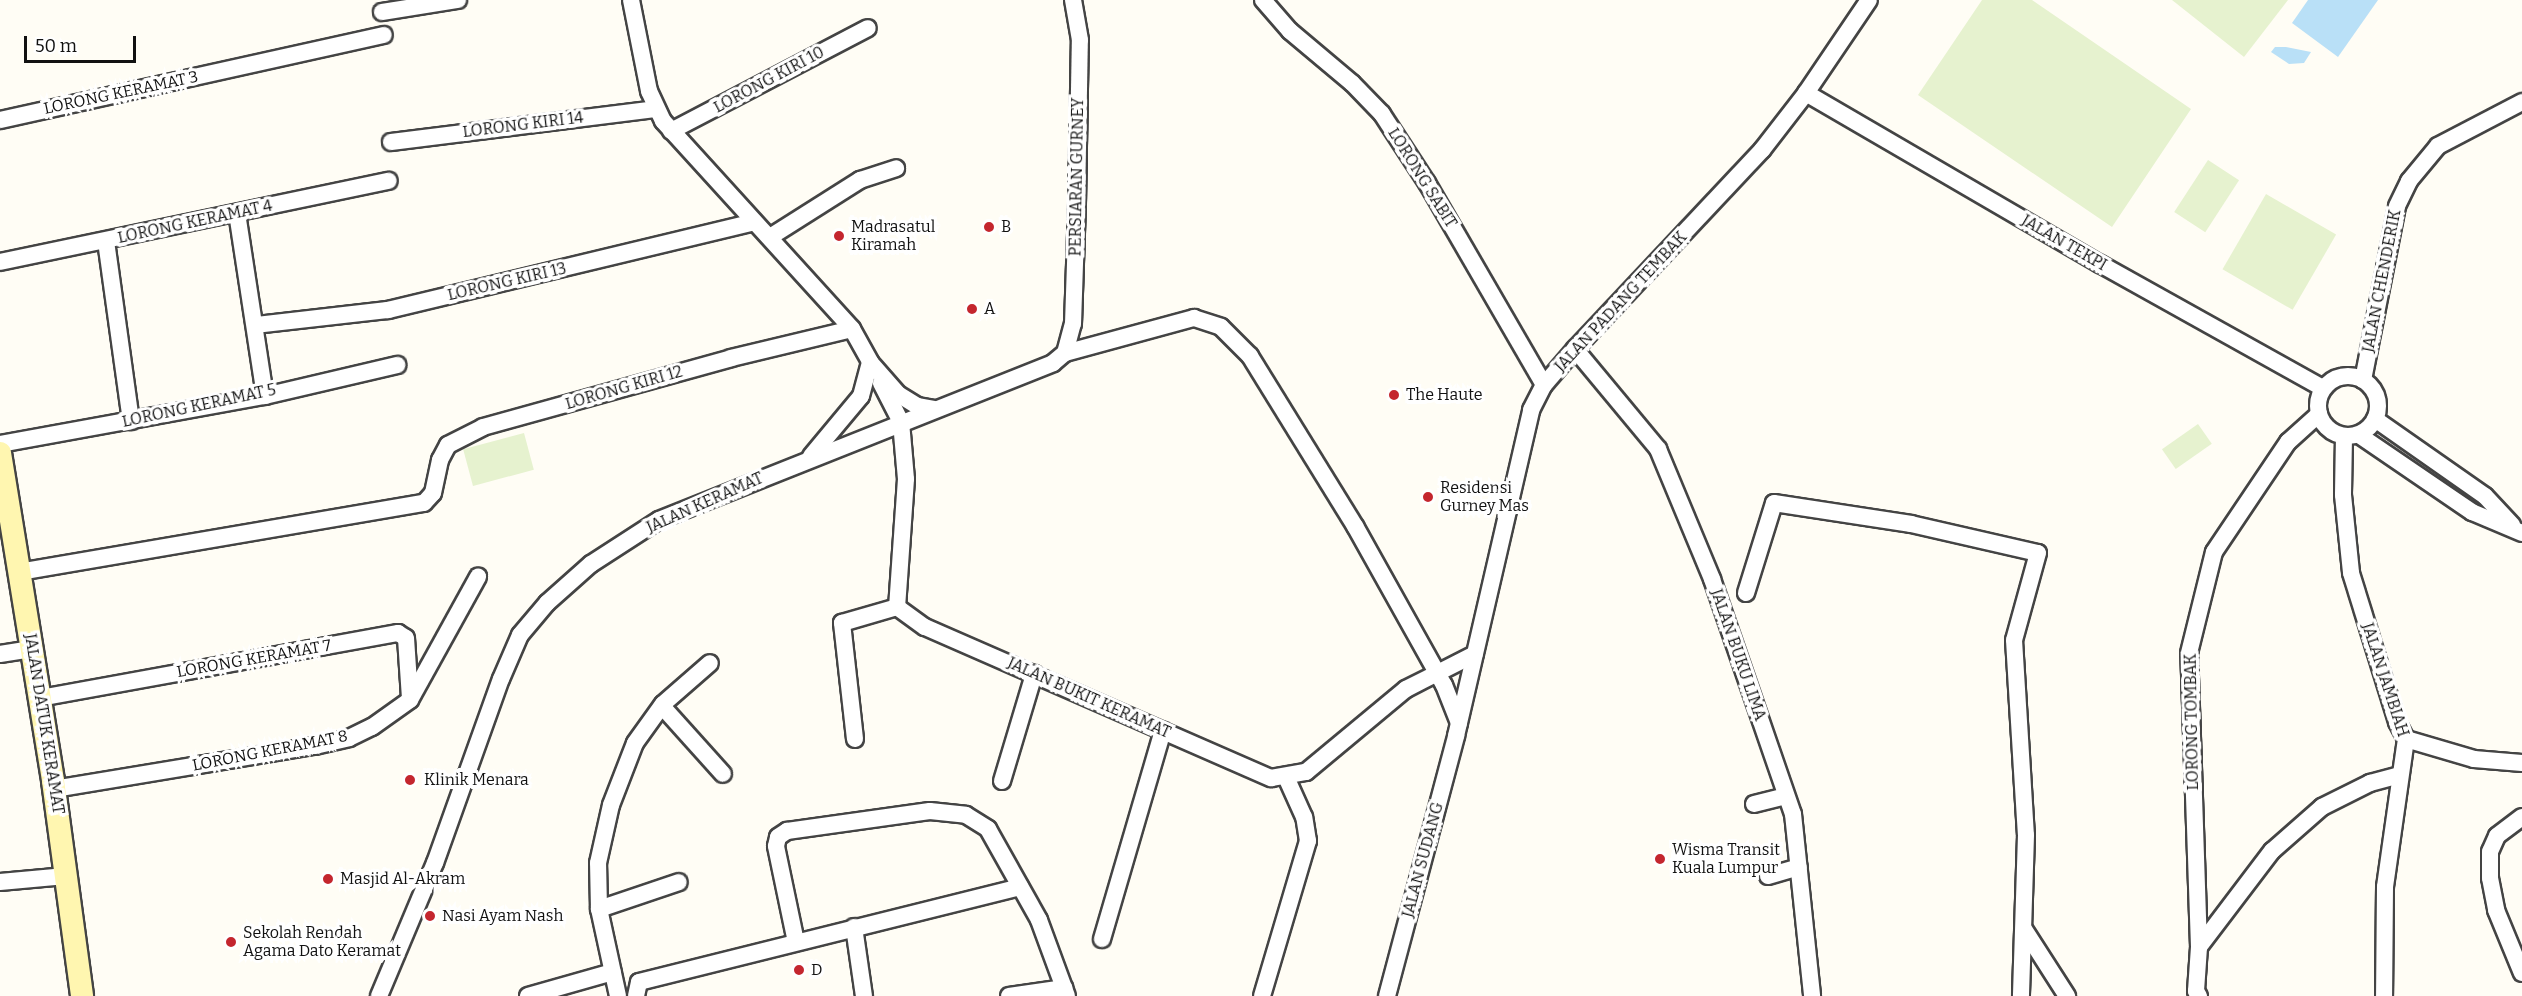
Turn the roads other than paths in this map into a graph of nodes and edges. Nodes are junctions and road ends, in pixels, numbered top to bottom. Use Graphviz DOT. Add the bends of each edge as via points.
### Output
graph roads {
  1 [pos="459,0"];
  2 [pos="631,0"];
  3 [pos="1073,0"];
  4 [pos="1263,0"];
  5 [pos="1869,0"];
  6 [pos="382,12"];
  7 [pos="868,28"];
  8 [pos="384,35"];
  9 [pos="1806,93"];
  10 [pos="2522,102"];
  11 [pos="655,109"];
  12 [pos="0,120"];
  13 [pos="671,131"];
  14 [pos="391,142"];
  15 [pos="896,168"];
  16 [pos="389,181"];
  17 [pos="237,213"];
  18 [pos="754,222"];
  19 [pos="770,237"];
  20 [pos="106,241"];
  21 [pos="0,262"];
  22 [pos="256,325"];
  23 [pos="852,329"];
  24 [pos="1575,349"];
  25 [pos="1065,353"];
  26 [pos="870,362"];
  27 [pos="397,365"];
  28 [pos="2363,380"];
  29 [pos="1544,385"];
  30 [pos="2323,388"];
  31 [pos="265,396"];
  32 [pos="935,409"];
  33 [pos="2319,414"];
  34 [pos="2375,419"];
  35 [pos="131,421"];
  36 [pos="901,422"];
  37 [pos="2351,435"];
  38 [pos="0,444"];
  39 [pos="0,453"];
  40 [pos="809,458"];
  41 [pos="5,515"];
  42 [pos="2518,530"];
  43 [pos="19,572"];
  44 [pos="478,577"];
  45 [pos="1746,592"];
  46 [pos="897,608"];
  47 [pos="32,649"];
  48 [pos="0,654"];
  49 [pos="1475,654"];
  50 [pos="710,663"];
  51 [pos="1034,674"];
  52 [pos="1437,674"];
  53 [pos="40,698"];
  54 [pos="410,699"];
  55 [pos="662,706"];
  56 [pos="1459,723"];
  57 [pos="1163,731"];
  58 [pos="855,739"];
  59 [pos="2406,739"];
  60 [pos="2522,762"];
  61 [pos="723,774"];
  62 [pos="2399,775"];
  63 [pos="1286,777"];
  64 [pos="1002,781"];
  65 [pos="54,789"];
  66 [pos="1786,795"];
  67 [pos="1754,804"];
  68 [pos="2522,817"];
  69 [pos="1799,867"];
  70 [pos="66,876"];
  71 [pos="1768,876"];
  72 [pos="0,882"];
  73 [pos="679,882"];
  74 [pos="1020,887"];
  75 [pos="599,909"];
  76 [pos="854,927"];
  77 [pos="2024,929"];
  78 [pos="1102,939"];
  79 [pos="796,942"];
  80 [pos="2199,947"];
  81 [pos="613,972"];
  82 [pos="2522,973"];
  83 [pos="1065,992"];
  84 [pos="1018,995"];
  85 [pos="82,996"];
  86 [pos="379,996"];
  87 [pos="528,996"];
  88 [pos="618,996"];
  89 [pos="636,996"];
  90 [pos="864,996"];
  91 [pos="1262,996"];
  92 [pos="1387,996"];
  93 [pos="1812,996"];
  94 [pos="2021,996"];
  95 [pos="2067,996"];
  96 [pos="2199,996"];
  97 [pos="2384,996"];
  1 -- 6 [label="street"];
  2 -- 11 [label="street"];
  3 -- 25 [label="street, PERSIARAN GURNEY" via="1080,40 1077,204 1073,324"];
  4 -- 29 [label="street, LORONG SABIT" via="1290,31 1382,114 1427,183"];
  5 -- 9 [label="street, JALAN PADANG TEMBAK"];
  7 -- 13 [label="street, LORONG KIRI 10"];
  8 -- 12 [label="street, LORONG KERAMAT 3"];
  9 -- 24 [label="street, JALAN PADANG TEMBAK" via="1762,150"];
  9 -- 30 [label="street, JALAN TEKPI"];
  10 -- 28 [label="street, JALAN CHENDERIK" via="2438,146 2409,181 2397,206"];
  11 -- 13 [label="street"];
  11 -- 14 [label="street, LORONG KIRI 14"];
  13 -- 18 [label="street"];
  15 -- 19 [label="street" via="860,180"];
  16 -- 17 [label="street, LORONG KERAMAT 4"];
  17 -- 20 [label="street, LORONG KERAMAT 4"];
  17 -- 22 [label="street"];
  18 -- 19 [label="street"];
  18 -- 22 [label="street, LORONG KIRI 13" via="388,310"];
  19 -- 23 [label="street"];
  20 -- 21 [label="street, LORONG KERAMAT 4"];
  20 -- 35 [label="street"];
  22 -- 31 [label="street"];
  23 -- 26 [label="street"];
  23 -- 43 [label="street, LORONG KIRI 12" via="731,358 483,427 448,445 440,460 434,493 424,503"];
  24 -- 29 [label="street, JALAN PADANG TEMBAK"];
  24 -- 66 [label="street, JALAN BUKU LIMA" via="1658,449 1712,579"];
  25 -- 32 [label="street, JALAN KERAMAT" via="1053,363"];
  25 -- 52 [label="street" via="1194,318 1221,327 1250,356 1323,473"];
  26 -- 32 [label="street" via="907,401"];
  26 -- 36 [label="street"];
  26 -- 40 [label="street, JALAN KERAMAT" via="861,396"];
  27 -- 31 [label="street, LORONG KERAMAT 5"];
  28 -- 30 [label="street" via="2337,377"];
  28 -- 34 [label="street" via="2375,393"];
  29 -- 49 [label="street, JALAN PADANG TEMBAK" via="1531,410"];
  30 -- 33 [label="street"];
  31 -- 35 [label="street, LORONG KERAMAT 5"];
  32 -- 36 [label="street, JALAN KERAMAT"];
  33 -- 37 [label="street" via="2328,429"];
  33 -- 80 [label="street, LORONG TOMBAK" via="2288,441 2214,552 2189,653"];
  34 -- 37 [label="street"];
  34 -- 42 [label="street" via="2485,496"];
  35 -- 38 [label="street, LORONG KERAMAT 5"];
  36 -- 40 [label="street, JALAN KERAMAT"];
  36 -- 46 [label="street" via="906,478"];
  37 -- 42 [label="street" via="2472,512"];
  37 -- 59 [label="street, JALAN JAMBIAH" via="2343,495 2351,573 2397,722"];
  39 -- 41 [label="street, JALAN DATUK KERAMAT"];
  40 -- 86 [label="street, JALAN KERAMAT" via="659,520 591,564 547,603 520,635 435,863"];
  41 -- 43 [label="street, JALAN DATUK KERAMAT"];
  43 -- 47 [label="street, JALAN DATUK KERAMAT"];
  44 -- 54 [label="street, LORONG KERAMAT 8"];
  45 -- 77 [label="street" via="1774,502 1911,524 2037,554 2014,640 2024,787"];
  46 -- 51 [label="street, JALAN BUKIT KERAMAT" via="925,627"];
  46 -- 58 [label="street" via="842,623"];
  47 -- 48 [label="street"];
  47 -- 53 [label="street, JALAN DATUK KERAMAT"];
  49 -- 52 [label="street"];
  49 -- 56 [label="street, JALAN SUDANG"];
  50 -- 55 [label="street"];
  51 -- 57 [label="street, JALAN BUKIT KERAMAT"];
  51 -- 64 [label="street"];
  52 -- 56 [label="street"];
  52 -- 63 [label="street" via="1406,689 1306,772"];
  53 -- 54 [label="street, LORONG KERAMAT 7" via="398,633 406,638"];
  53 -- 65 [label="street, JALAN DATUK KERAMAT"];
  54 -- 65 [label="street, LORONG KERAMAT 8" via="349,738"];
  55 -- 61 [label="street"];
  55 -- 75 [label="street" via="635,744 611,805 598,863"];
  56 -- 92 [label="street, JALAN SUDANG"];
  57 -- 63 [label="street, JALAN BUKIT KERAMAT" via="1271,778"];
  57 -- 78 [label="street"];
  59 -- 60 [label="street" via="2474,759"];
  59 -- 62 [label="street, JALAN JAMBIAH"];
  62 -- 80 [label="street" via="2370,783 2322,807 2272,851"];
  62 -- 97 [label="street, JALAN JAMBIAH" via="2385,887"];
  63 -- 91 [label="street" via="1300,806 1308,841"];
  65 -- 70 [label="street, JALAN DATUK KERAMAT"];
  66 -- 67 [label="street"];
  66 -- 69 [label="street, JALAN BUKU LIMA" via="1793,814"];
  68 -- 82 [label="street" via="2497,836 2490,852 2490,878 2496,910"];
  69 -- 71 [label="street"];
  69 -- 93 [label="street, JALAN BUKU LIMA"];
  70 -- 72 [label="street"];
  70 -- 85 [label="street, JALAN DATUK KERAMAT"];
  73 -- 75 [label="street"];
  74 -- 76 [label="street"];
  74 -- 79 [label="street" via="988,829 966,815 930,812 787,831 778,837 776,846"];
  74 -- 83 [label="street" via="1039,920"];
  75 -- 81 [label="street"];
  76 -- 79 [label="street"];
  76 -- 90 [label="street"];
  77 -- 94 [label="street" via="2020,945"];
  77 -- 95 [label="street"];
  79 -- 89 [label="street" via="639,982"];
  80 -- 96 [label="street, LORONG TOMBAK"];
  81 -- 87 [label="street"];
  81 -- 88 [label="street"];
  83 -- 84 [label="street"];
}
